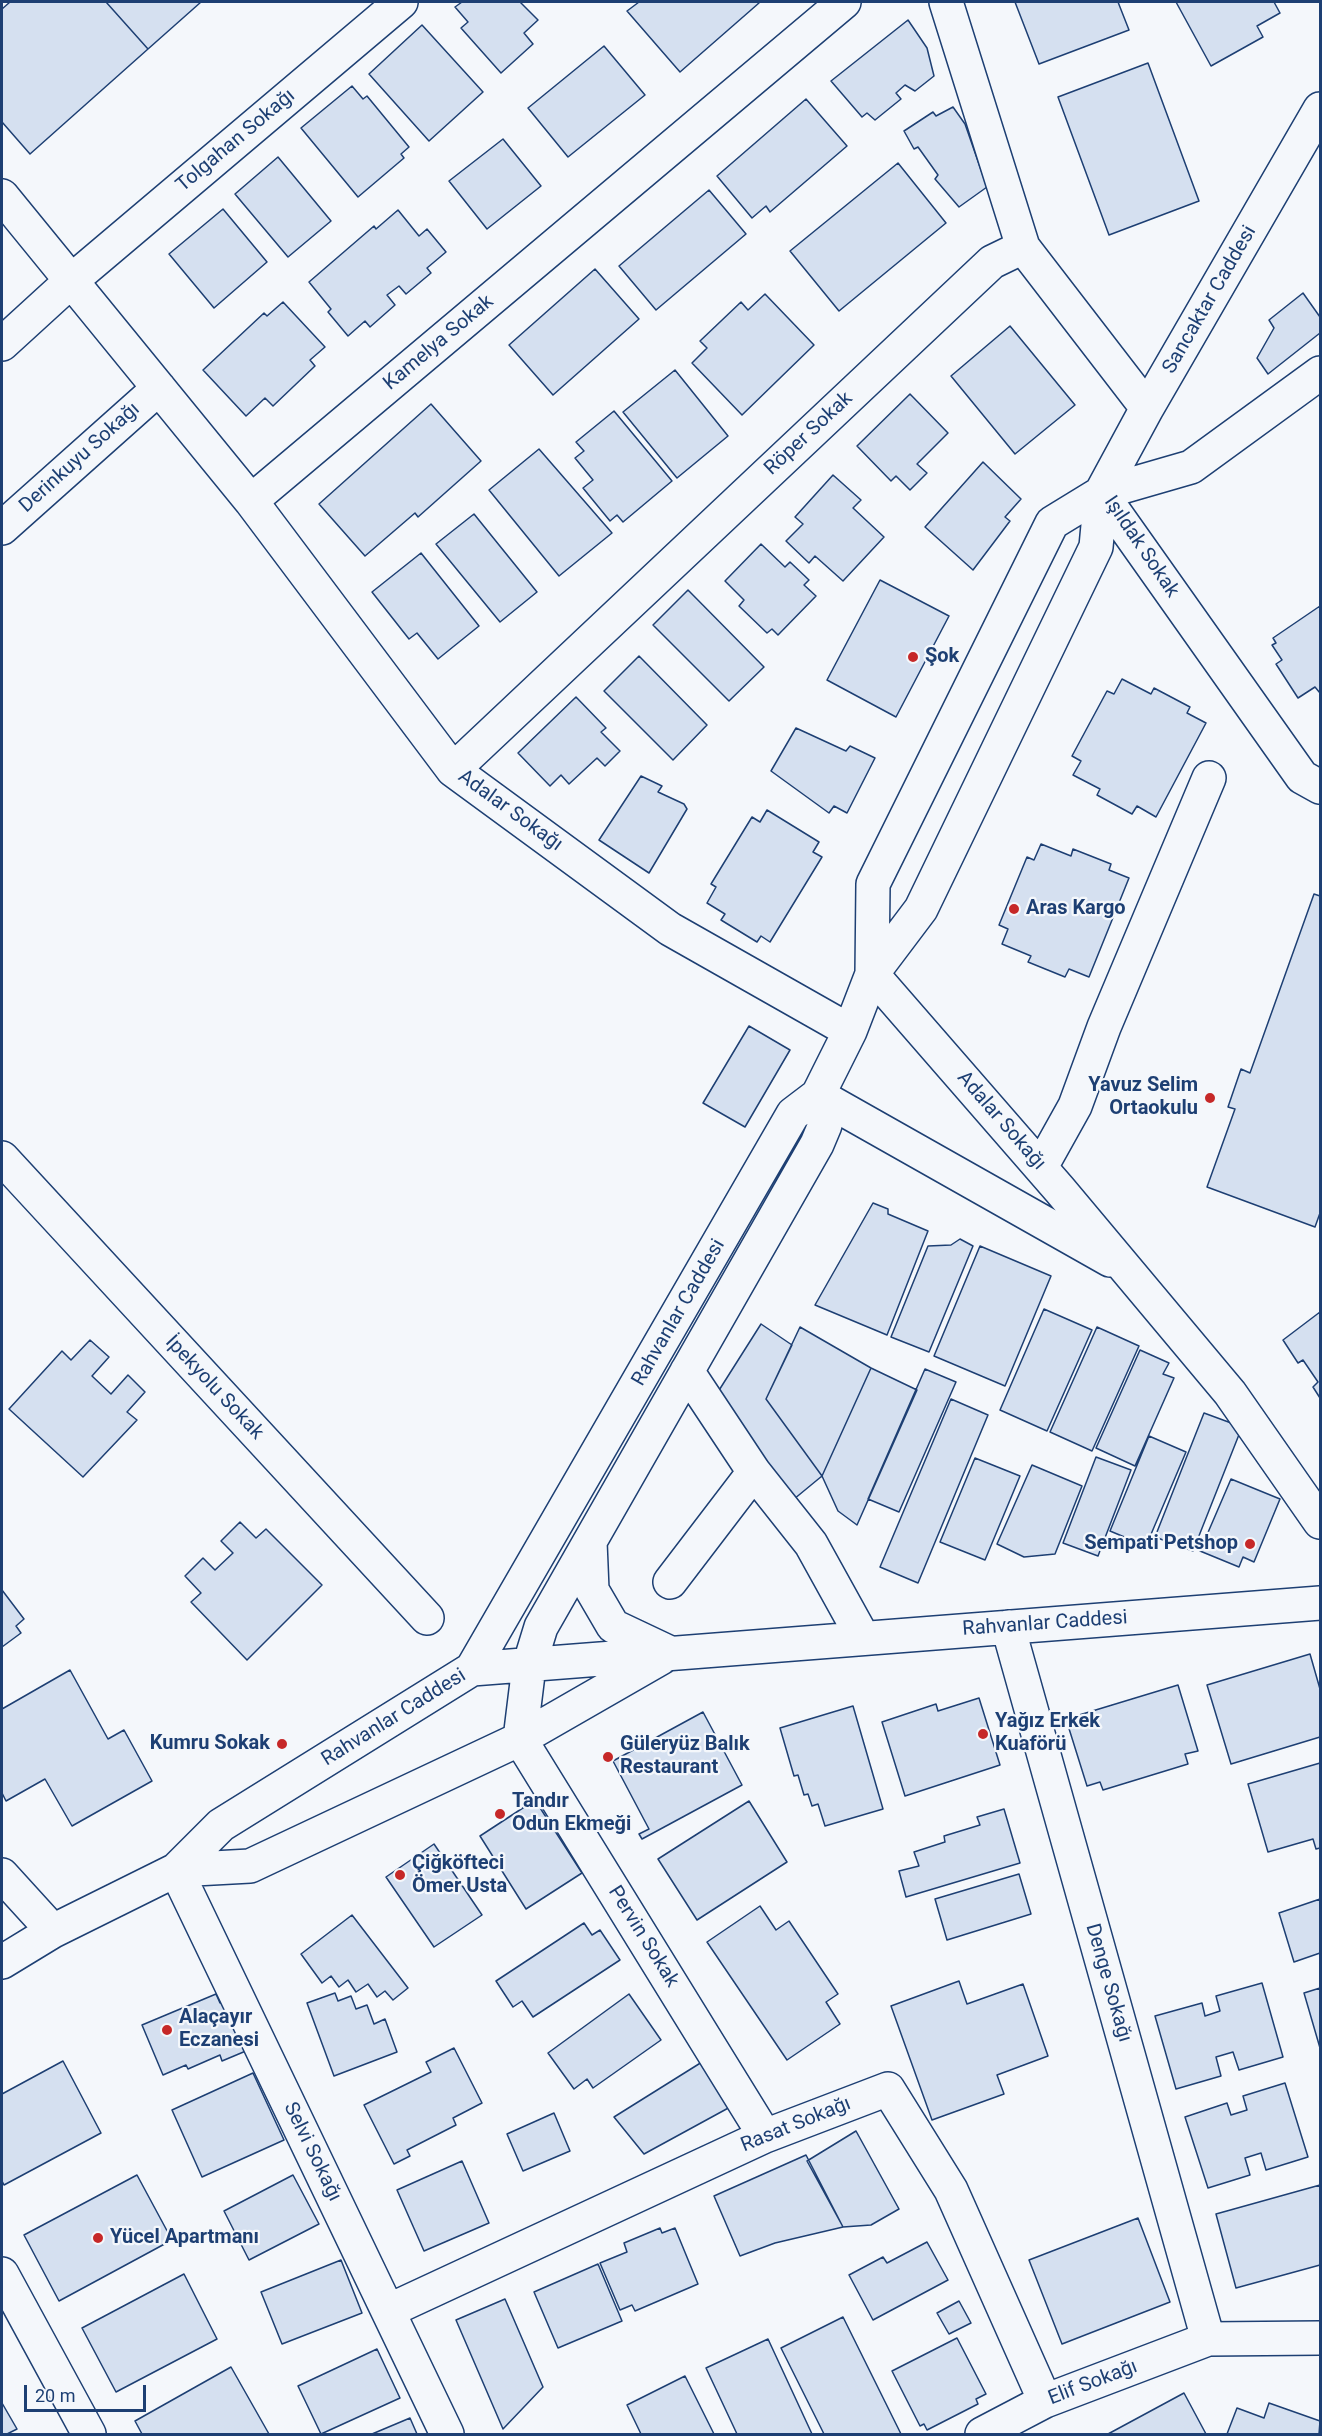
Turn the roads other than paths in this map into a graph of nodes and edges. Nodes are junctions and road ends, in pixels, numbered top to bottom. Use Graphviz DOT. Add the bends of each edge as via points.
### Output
graph roads {
  1 [pos="401,2"];
  2 [pos="946,2"];
  3 [pos="835,5"];
  4 [pos="1320,109"];
  5 [pos="2,196"];
  6 [pos="1023,247"];
  7 [pos="71,280"];
  8 [pos="2,344"];
  9 [pos="1320,373"];
  10 [pos="159,388"];
  11 [pos="1147,408"];
  12 [pos="1101,493"];
  13 [pos="251,501"];
  14 [pos="2,528"];
  15 [pos="453,770"];
  16 [pos="1209,778"];
  17 [pos="1311,782"];
  18 [pos="872,974"];
  19 [pos="850,1031"];
  20 [pos="818,1095"];
  21 [pos="2,1158"];
  22 [pos="1041,1167"];
  23 [pos="1128,1270"];
  24 [pos="687,1371"];
  25 [pos="754,1472"];
  26 [pos="1320,1522"];
  27 [pos="590,1542"];
  28 [pos="670,1582"];
  29 [pos="1320,1603"];
  30 [pos="427,1618"];
  31 [pos="1008,1627"];
  32 [pos="863,1638"];
  33 [pos="670,1653"];
  34 [pos="529,1666"];
  35 [pos="472,1669"];
  36 [pos="520,1739"];
  37 [pos="176,1870"];
  38 [pos="2,1875"];
  39 [pos="53,1931"];
  40 [pos="2,1962"];
  41 [pos="765,2136"];
  42 [pos="2,2274"];
  43 [pos="388,2311"];
  44 [pos="1320,2338"];
  45 [pos="1208,2339"];
  46 [pos="1045,2401"];
  47 [pos="79,2430"];
  48 [pos="447,2434"];
  49 [pos="982,2434"];
  1 -- 7 [label="street, Tolgahan Sokağı"];
  2 -- 6 [label="street"];
  3 -- 13 [label="street, Kamelya Sokak"];
  4 -- 11 [label="street, Sancaktar Caddesi"];
  5 -- 7 [label="street"];
  6 -- 11 [label="street"];
  6 -- 15 [label="street, Röper Sokak" via="992,262"];
  7 -- 8 [label="street, Tolgahan Sokağı"];
  7 -- 10 [label="street"];
  9 -- 12 [label="street, Işıldak Sokak" via="1191,466"];
  10 -- 13 [label="street"];
  10 -- 14 [label="street, Derinkuyu Sokağı"];
  11 -- 12 [label="street, Sancaktar Caddesi"];
  12 -- 17 [label="street, Işıldak Sokak"];
  12 -- 18 [label="street" via="1096,547 921,909"];
  12 -- 18 [label="street" via="1052,523 873,884"];
  13 -- 15 [label="street, Adalar Sokağı"];
  15 -- 19 [label="street, Adalar Sokağı" via="670,929"];
  16 -- 22 [label="street" via="1104,1026 1075,1106"];
  18 -- 19 [label="street"];
  18 -- 22 [label="street, Adalar Sokağı"];
  19 -- 20 [label="street"];
  20 -- 23 [label="street, Adalar Sokağı"];
  20 -- 24 [label="street, Rahvanlar Caddesi" via="825,1125 817,1144"];
  20 -- 35 [label="street, Rahvanlar Caddesi" via="793,1114"];
  21 -- 30 [label="street, İpekyolu Sokak"];
  22 -- 23 [label="street, Adalar Sokağı"];
  23 -- 26 [label="street, Adalar Sokağı" via="1230,1393"];
  24 -- 25 [label="street"];
  24 -- 27 [label="street, Rahvanlar Caddesi"];
  25 -- 28 [label="street"];
  25 -- 32 [label="street" via="811,1545"];
  27 -- 33 [label="street, Rahvanlar Caddesi" via="592,1590 613,1626"];
  27 -- 34 [label="street, Rahvanlar Caddesi" via="541,1627"];
  29 -- 31 [label="street, Rahvanlar Caddesi"];
  31 -- 32 [label="street, Rahvanlar Caddesi"];
  31 -- 45 [label="street, Denge Sokağı"];
  32 -- 33 [label="street, Rahvanlar Caddesi"];
  33 -- 34 [label="street"];
  33 -- 36 [label="street"];
  34 -- 35 [label="street"];
  34 -- 36 [label="street, Rahvanlar Caddesi"];
  35 -- 37 [label="street, Rahvanlar Caddesi" via="221,1825"];
  36 -- 37 [label="street, Rahvanlar Caddesi" via="250,1866"];
  36 -- 41 [label="street, Pervin Sokak"];
  37 -- 39 [label="street, Rahvanlar Caddesi"];
  37 -- 43 [label="street, Selvi Sokağı"];
  38 -- 39 [label="street"];
  39 -- 40 [label="street, Rahvanlar Caddesi"];
  41 -- 43 [label="street, Rasat Sokağı"];
  41 -- 46 [label="street, Rasat Sokağı" via="888,2089 951,2190"];
  42 -- 47 [label="street"];
  43 -- 48 [label="street, Selvi Sokağı"];
  44 -- 45 [label="street"];
  45 -- 46 [label="street, Elif Sokağı"];
  46 -- 49 [label="street, Elif Sokağı"];
}
